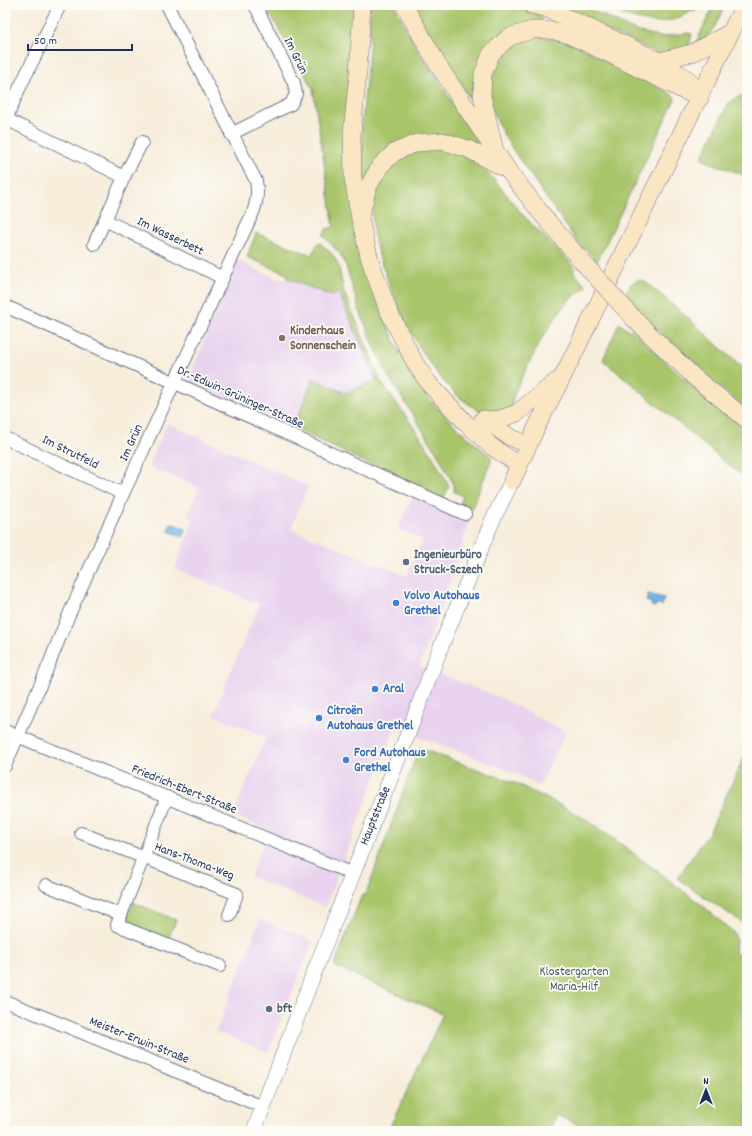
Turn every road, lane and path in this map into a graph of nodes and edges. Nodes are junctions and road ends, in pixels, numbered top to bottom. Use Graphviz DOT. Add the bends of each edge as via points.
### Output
graph roads {
  1 [pos="60,5"];
  2 [pos="167,5"];
  3 [pos="255,5"];
  4 [pos="362,5"];
  5 [pos="404,5"];
  6 [pos="531,5"];
  7 [pos="744,5"];
  8 [pos="731,32"];
  9 [pos="658,61"];
  10 [pos="700,98"];
  11 [pos="6,120"];
  12 [pos="231,134"];
  13 [pos="142,142"];
  14 [pos="495,151"];
  15 [pos="507,169"];
  16 [pos="124,177"];
  17 [pos="360,219"];
  18 [pos="105,220"];
  19 [pos="94,244"];
  20 [pos="223,278"];
  21 [pos="5,306"];
  22 [pos="563,376"];
  23 [pos="174,383"];
  24 [pos="449,405"];
  25 [pos="485,420"];
  26 [pos="747,420"];
  27 [pos="5,438"];
  28 [pos="528,445"];
  29 [pos="519,465"];
  30 [pos="512,481"];
  31 [pos="123,494"];
  32 [pos="465,514"];
  33 [pos="5,731"];
  34 [pos="18,737"];
  35 [pos="5,766"];
  36 [pos="167,797"];
  37 [pos="81,833"];
  38 [pos="143,857"];
  39 [pos="353,874"];
  40 [pos="46,885"];
  41 [pos="121,914"];
  42 [pos="229,915"];
  43 [pos="220,966"];
  44 [pos="5,1001"];
  45 [pos="263,1107"];
  46 [pos="254,1131"];
  1 -- 11 [label="street"];
  2 -- 12 [label="street, Im Grün"];
  3 -- 12 [label="street, Im Grün" via="294,83 296,94 291,104"];
  4 -- 17 [label="main road" via="352,133 353,178"];
  5 -- 14 [label="main road" via="438,65"];
  6 -- 9 [label="main road" via="545,8 577,22"];
  7 -- 8 [label="main road"];
  8 -- 9 [label="main road" via="692,53"];
  8 -- 10 [label="main road"];
  9 -- 10 [label="main road" via="689,80"];
  10 -- 14 [label="main road" via="569,35 551,30 532,30 509,37 491,54 483,74 482,96"];
  10 -- 22 [label="main road"];
  11 -- 16 [label="street"];
  12 -- 20 [label="street, Im Grün" via="256,181 258,190 254,210"];
  13 -- 16 [label="street"];
  14 -- 15 [label="main road"];
  15 -- 17 [label="main road" via="468,149 442,141 417,143 395,152 380,166 368,187"];
  15 -- 26 [label="main road, bridge" via="579,258 635,320 694,377"];
  16 -- 18 [label="street"];
  17 -- 24 [label="main road" via="370,260 388,310 415,363 430,385"];
  18 -- 19 [label="street"];
  18 -- 20 [label="street, Im Wasserbett"];
  20 -- 23 [label="street, Im Grün"];
  21 -- 23 [label="street, Dr.-Edwin-Grüninger-Straße"];
  22 -- 25 [label="main road" via="517,414"];
  22 -- 28 [label="main road"];
  23 -- 31 [label="street, Im Grün"];
  23 -- 32 [label="street, Dr.-Edwin-Grüninger-Straße"];
  24 -- 25 [label="main road"];
  24 -- 29 [label="main road" via="492,446"];
  25 -- 28 [label="main road" via="510,437"];
  27 -- 31 [label="street, Im Strutfeld"];
  28 -- 29 [label="main road"];
  29 -- 30 [label="main road"];
  30 -- 39 [label="street, Hauptstraße" via="493,519 440,649"];
  31 -- 34 [label="street, Im Grün"];
  33 -- 34 [label="street, Friedrich-Ebert-Straße"];
  34 -- 35 [label="street, Im Grün"];
  34 -- 36 [label="street, Friedrich-Ebert-Straße"];
  36 -- 38 [label="street, Hans-Thoma-Weg"];
  36 -- 39 [label="street, Friedrich-Ebert-Straße"];
  37 -- 38 [label="street, Hans-Thoma-Weg"];
  38 -- 41 [label="street, Hans-Thoma-Weg"];
  38 -- 42 [label="street, Hans-Thoma-Weg" via="237,894"];
  39 -- 45 [label="street, Hauptstraße"];
  40 -- 41 [label="street"];
  41 -- 43 [label="street" via="117,925"];
  44 -- 45 [label="street, Meister-Erwin-Straße"];
  45 -- 46 [label="street, Hauptstraße"];
}
